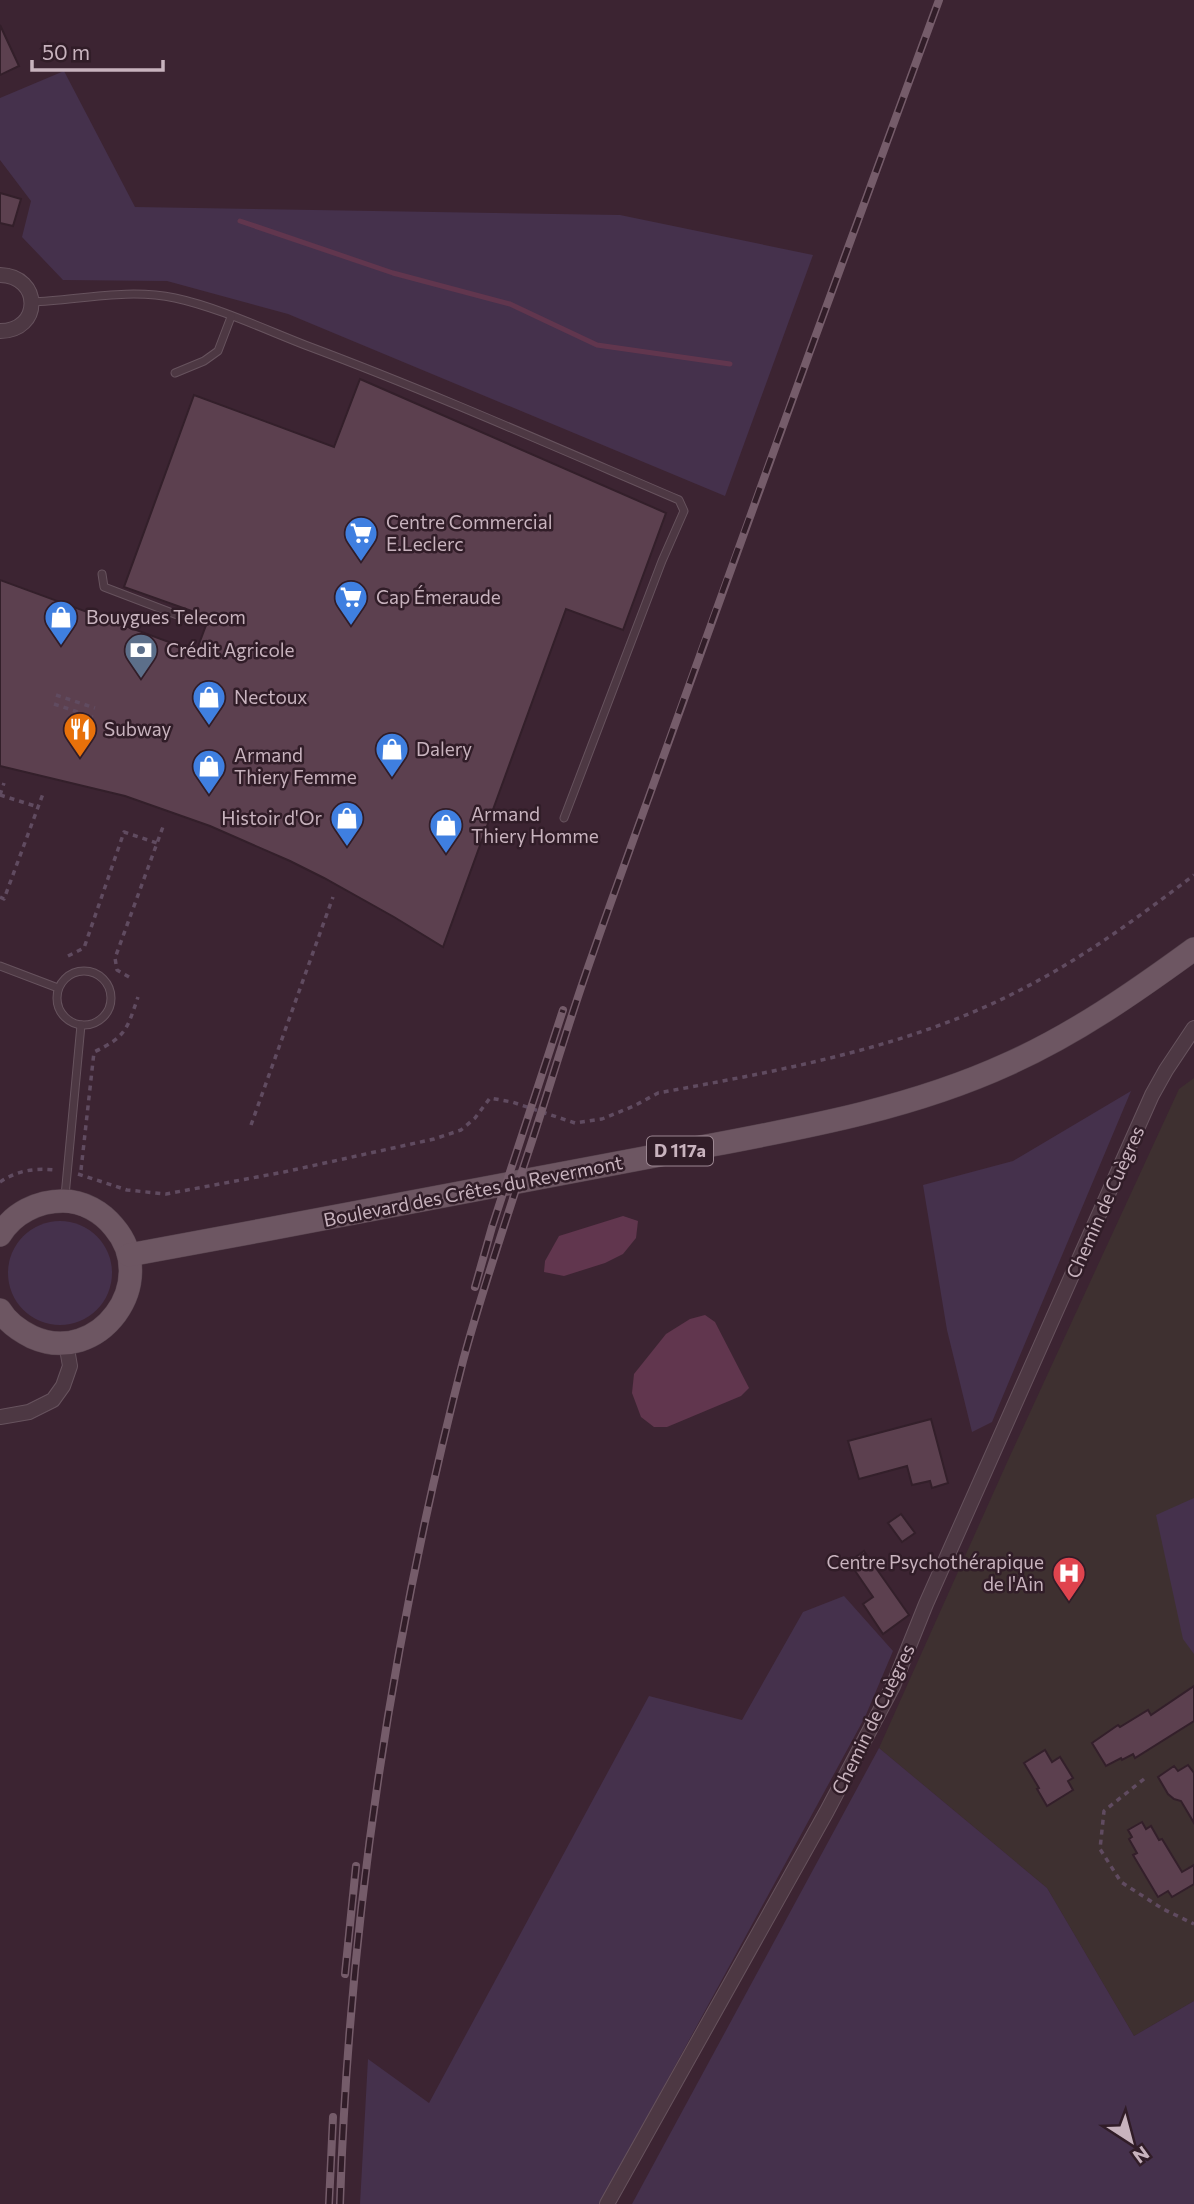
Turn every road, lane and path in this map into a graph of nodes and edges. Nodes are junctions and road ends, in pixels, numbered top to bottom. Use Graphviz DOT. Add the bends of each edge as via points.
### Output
graph roads {
  1 [pos="0,275"];
  2 [pos="32,302"];
  3 [pos="231,317"];
  4 [pos="0,331"];
  5 [pos="175,373"];
  6 [pos="102,574"];
  7 [pos="180,616"];
  8 [pos="56,695"];
  9 [pos="54,704"];
  10 [pos="95,708"];
  11 [pos="93,717"];
  12 [pos="5,783"];
  13 [pos="44,791"];
  14 [pos="0,795"];
  15 [pos="38,807"];
  16 [pos="564,818"];
  17 [pos="164,824"];
  18 [pos="157,843"];
  19 [pos="1194,875"];
  20 [pos="0,897"];
  21 [pos="333,897"];
  22 [pos="1194,949"];
  23 [pos="68,956"];
  24 [pos="0,966"];
  25 [pos="129,976"];
  26 [pos="58,988"];
  27 [pos="138,997"];
  28 [pos="81,1025"];
  29 [pos="1194,1028"];
  30 [pos="251,1125"];
  31 [pos="66,1172"];
  32 [pos="81,1175"];
  33 [pos="0,1182"];
  34 [pos="65,1201"];
  35 [pos="2,1228"];
  36 [pos="129,1255"];
  37 [pos="1,1313"];
  38 [pos="66,1343"];
  39 [pos="0,1417"];
  40 [pos="1144,1779"];
  41 [pos="1194,1924"];
  42 [pos="607,2204"];
  1 -- 2 [label="street" via="20,280"];
  2 -- 3 [label="lane" via="142,295 174,298"];
  2 -- 4 [label="street" via="31,312 19,327"];
  3 -- 5 [label="lane" via="218,351"];
  3 -- 16 [label="lane" via="368,368 678,500 684,511"];
  6 -- 7 [label="lane" via="104,587"];
  8 -- 10 [label="path"];
  9 -- 11 [label="path"];
  12 -- 14 [label="path"];
  13 -- 15 [label="path"];
  14 -- 15 [label="path"];
  15 -- 20 [label="path" via="4,899"];
  17 -- 18 [label="path"];
  18 -- 23 [label="path" via="124,832 84,948"];
  18 -- 25 [label="path" via="115,958 117,970"];
  19 -- 32 [label="path" via="1104,942 1025,988 921,1032 853,1052 658,1093 602,1119 575,1123 490,1098 461,1130 434,1139 166,1194 127,1190"];
  21 -- 30 [label="path"];
  22 -- 36 [label="main road, Boulevard des Crêtes du Revermont / D 117a" via="1143,987 1008,1064 891,1106 550,1177"];
  24 -- 26 [label="lane"];
  26 -- 28 [label="lane" via="57,1007 69,1021"];
  26 -- 28 [label="lane" via="79,970 92,971 107,982 111,1007 97,1022"];
  27 -- 32 [label="path" via="128,1027 116,1041 94,1052"];
  28 -- 31 [label="lane"];
  29 -- 42 [label="street, Chemin de Cuègres" via="1152,1095 893,1686"];
  31 -- 32 [label="path"];
  31 -- 33 [label="path" via="34,1169"];
  31 -- 34 [label="lane"];
  34 -- 35 [label="main road" via="32,1207"];
  34 -- 36 [label="main road" via="106,1217 121,1234"];
  36 -- 38 [label="main road" via="131,1280 124,1303 110,1323 89,1337"];
  37 -- 38 [label="main road" via="19,1331 41,1341"];
  38 -- 39 [label="street" via="70,1366 53,1400 29,1412"];
  40 -- 41 [label="path" via="1104,1811 1100,1849 1121,1882"];
}
